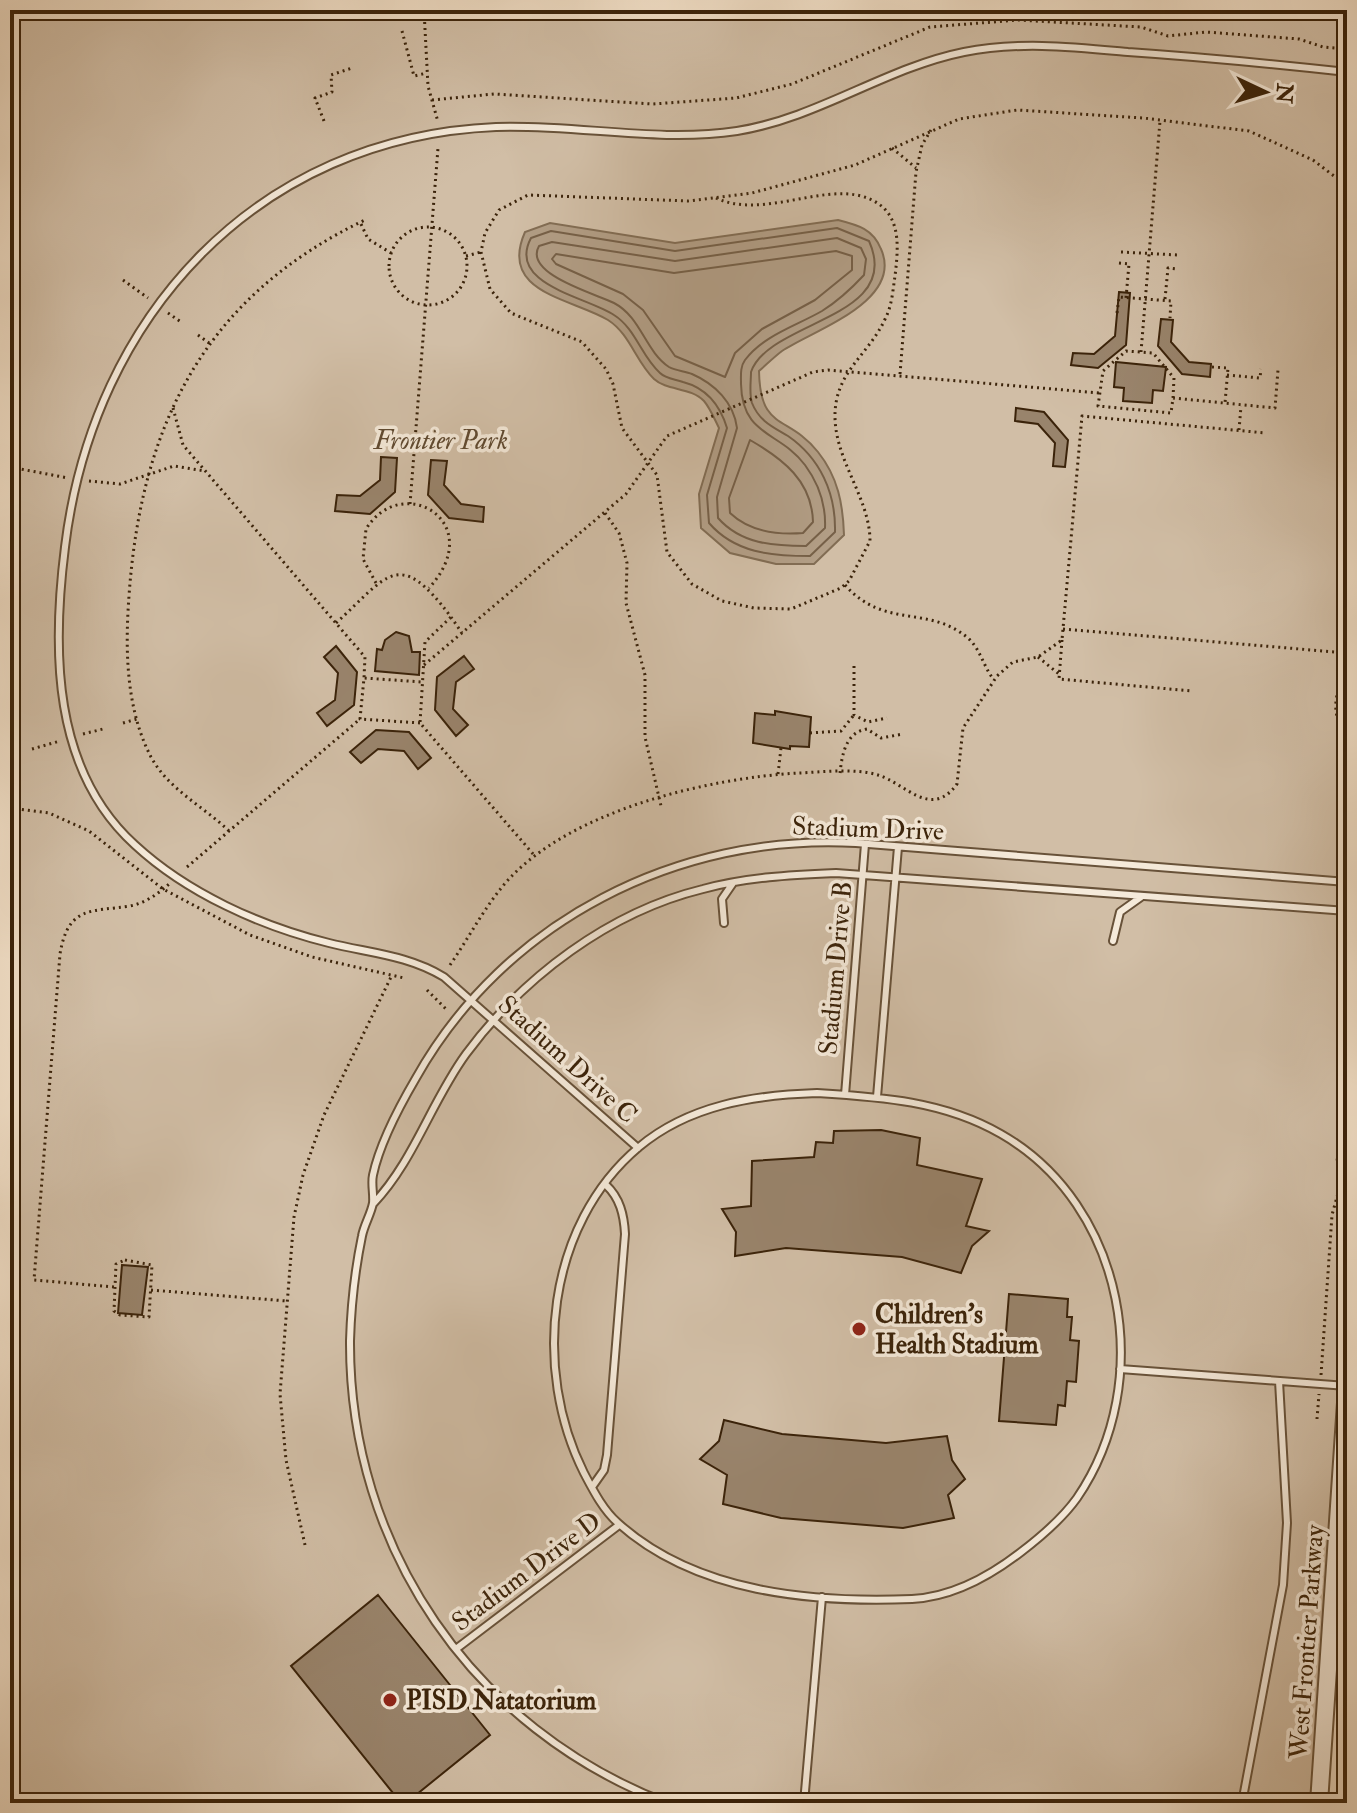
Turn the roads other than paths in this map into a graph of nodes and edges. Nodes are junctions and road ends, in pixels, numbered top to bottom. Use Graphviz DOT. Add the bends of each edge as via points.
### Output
graph roads {
  1 [pos="1347,72"];
  2 [pos="865,844"];
  3 [pos="898,847"];
  4 [pos="862,875"];
  5 [pos="896,877"];
  6 [pos="733,882"];
  7 [pos="1347,882"];
  8 [pos="1143,896"];
  9 [pos="1347,911"];
  10 [pos="724,923"];
  11 [pos="1113,941"];
  12 [pos="472,1000"];
  13 [pos="494,1020"];
  14 [pos="845,1095"];
  15 [pos="877,1097"];
  16 [pos="638,1148"];
  17 [pos="606,1185"];
  18 [pos="373,1204"];
  19 [pos="1120,1369"];
  20 [pos="1279,1381"];
  21 [pos="1347,1387"];
  22 [pos="592,1487"];
  23 [pos="619,1525"];
  24 [pos="822,1597"];
  25 [pos="456,1649"];
  26 [pos="667,1803"];
  27 [pos="804,1803"];
  28 [pos="1242,1803"];
  29 [pos="1319,1803"];
  1 -- 12 [label="lane, Stadium Drive C" via="1055,46 1000,46 927,61 806,114 741,130 652,135 497,127 438,134 378,146 307,176 239,220 190,264 152,310 118,367 77,479 64,550 60,629 64,704 78,764 113,822 137,847 187,882 281,928 413,961"];
  2 -- 3 [label="lane, Stadium Drive"];
  2 -- 4 [label="lane, Stadium Drive B"];
  2 -- 12 [label="lane, Stadium Drive" via="801,842 747,848 635,881 550,929 502,967"];
  3 -- 5 [label="lane, Stadium Drive B"];
  3 -- 7 [label="lane, Stadium Drive"];
  4 -- 5 [label="lane, Stadium Drive"];
  4 -- 6 [label="lane, Stadium Drive" via="783,875"];
  4 -- 14 [label="lane, Stadium Drive B"];
  5 -- 8 [label="lane, Stadium Drive"];
  5 -- 15 [label="lane, Stadium Drive B"];
  6 -- 10 [label="lane" via="722,899"];
  6 -- 13 [label="lane, Stadium Drive" via="682,895 602,932 542,973"];
  8 -- 9 [label="lane, Stadium Drive"];
  8 -- 11 [label="lane" via="1120,912"];
  12 -- 13 [label="lane, Stadium Drive C"];
  12 -- 18 [label="lane, Stadium Drive" via="440,1039 402,1104 373,1175"];
  13 -- 16 [label="lane, Stadium Drive C"];
  13 -- 18 [label="lane, Stadium Drive" via="451,1078 393,1183"];
  14 -- 15 [label="lane"];
  14 -- 16 [label="lane" via="741,1100 694,1114"];
  15 -- 19 [label="lane" via="953,1112 999,1133 1035,1158 1072,1196 1114,1282"];
  16 -- 17 [label="lane"];
  17 -- 22 [label="lane" via="623,1212 625,1234 607,1455"];
  17 -- 22 [label="lane" via="570,1250 555,1320 553,1363 568,1438"];
  18 -- 25 [label="lane, Stadium Drive" via="363,1232 350,1338 358,1441 392,1548"];
  19 -- 20 [label="lane"];
  19 -- 24 [label="lane" via="1112,1418 1079,1494 1044,1534 1004,1565 928,1597"];
  20 -- 21 [label="lane"];
  20 -- 28 [label="lane" via="1287,1523 1283,1585"];
  21 -- 29 [label="street, West Frontier Parkway"];
  22 -- 23 [label="lane"];
  23 -- 24 [label="lane" via="681,1564 722,1581"];
  23 -- 25 [label="lane, Stadium Drive D"];
  24 -- 27 [label="lane"];
  25 -- 26 [label="lane, Stadium Drive" via="496,1695 546,1739 615,1781"];
}
